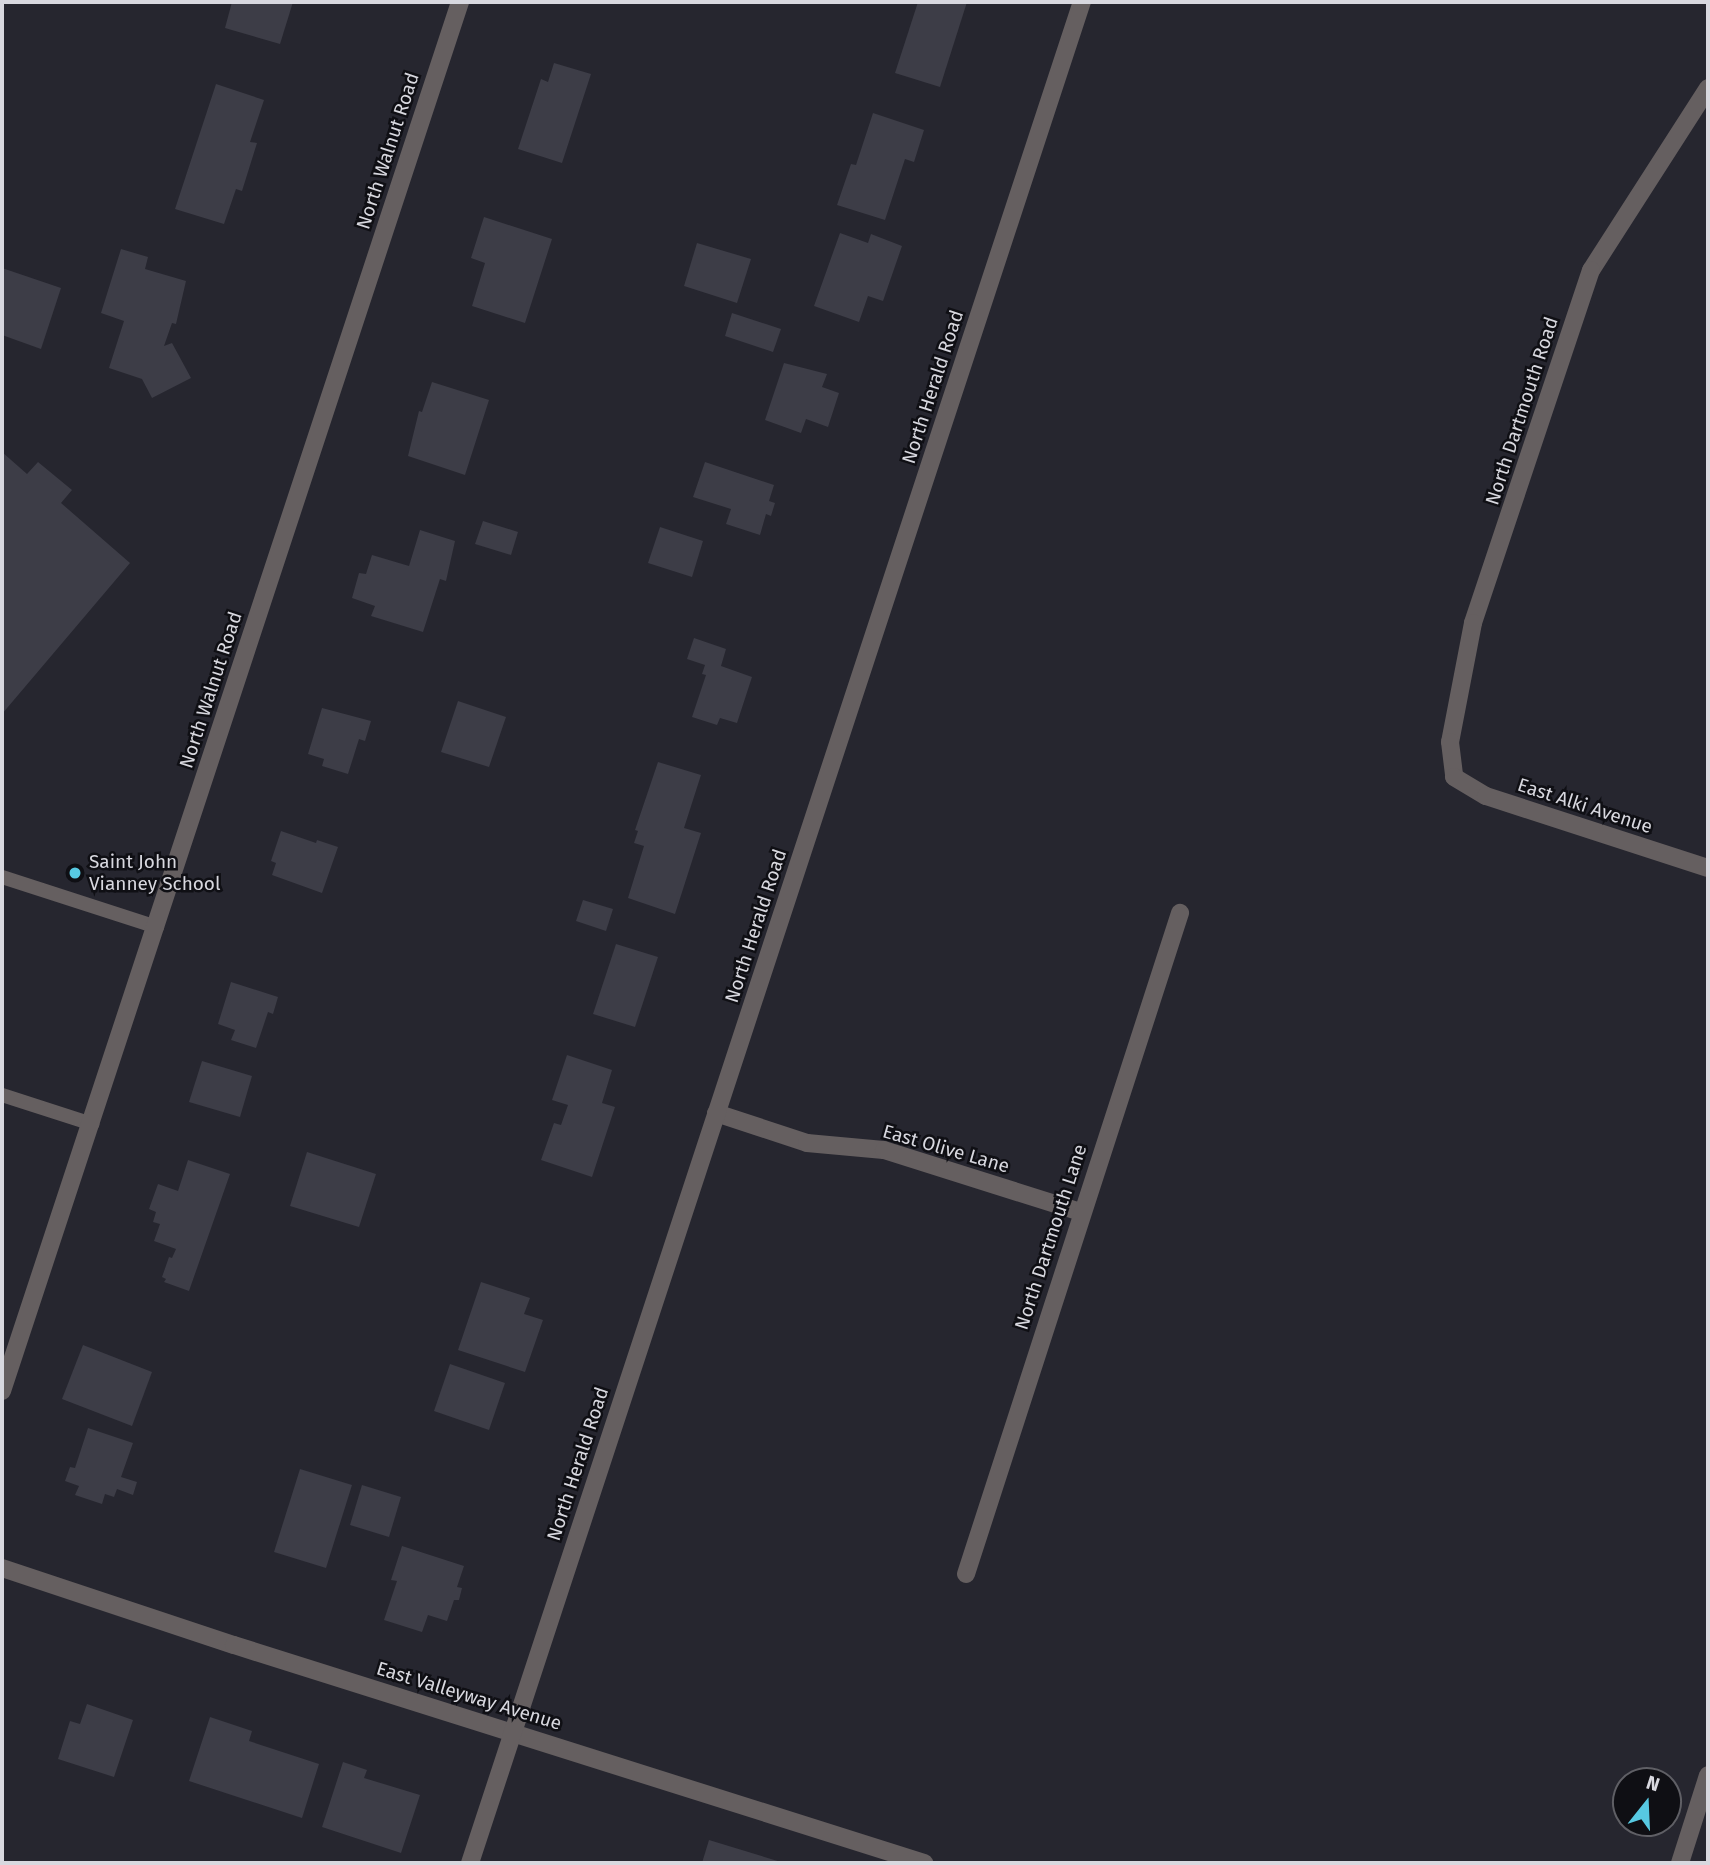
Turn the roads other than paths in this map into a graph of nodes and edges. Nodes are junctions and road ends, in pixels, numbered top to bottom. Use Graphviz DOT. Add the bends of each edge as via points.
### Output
graph roads {
  1 [pos="460,2"];
  2 [pos="1082,2"];
  3 [pos="1708,88"];
  4 [pos="1454,777"];
  5 [pos="1708,868"];
  6 [pos="2,877"];
  7 [pos="1180,913"];
  8 [pos="157,927"];
  9 [pos="2,1095"];
  10 [pos="716,1113"];
  11 [pos="92,1124"];
  12 [pos="1081,1212"];
  13 [pos="2,1391"];
  14 [pos="2,1568"];
  15 [pos="966,1574"];
  16 [pos="512,1732"];
  17 [pos="1708,1775"];
  18 [pos="470,1863"];
  19 [pos="924,1863"];
  20 [pos="1680,1863"];
  1 -- 8 [label="street, North Walnut Road"];
  2 -- 10 [label="street, North Herald Road"];
  3 -- 4 [label="street, North Dartmouth Road" via="1591,270 1473,624 1451,742"];
  4 -- 5 [label="street, East Alki Avenue" via="1486,796"];
  6 -- 8 [label="lane"];
  7 -- 12 [label="street, North Dartmouth Lane"];
  8 -- 11 [label="street, North Walnut Road"];
  9 -- 11 [label="lane"];
  10 -- 12 [label="street, East Olive Lane" via="807,1143 884,1150"];
  10 -- 16 [label="street, North Herald Road"];
  11 -- 13 [label="street, North Walnut Road"];
  12 -- 15 [label="street, North Dartmouth Lane"];
  14 -- 16 [label="street, East Valleyway Avenue"];
  16 -- 18 [label="street, North Herald Road"];
  16 -- 19 [label="street, East Valleyway Avenue"];
  17 -- 20 [label="street"];
}
